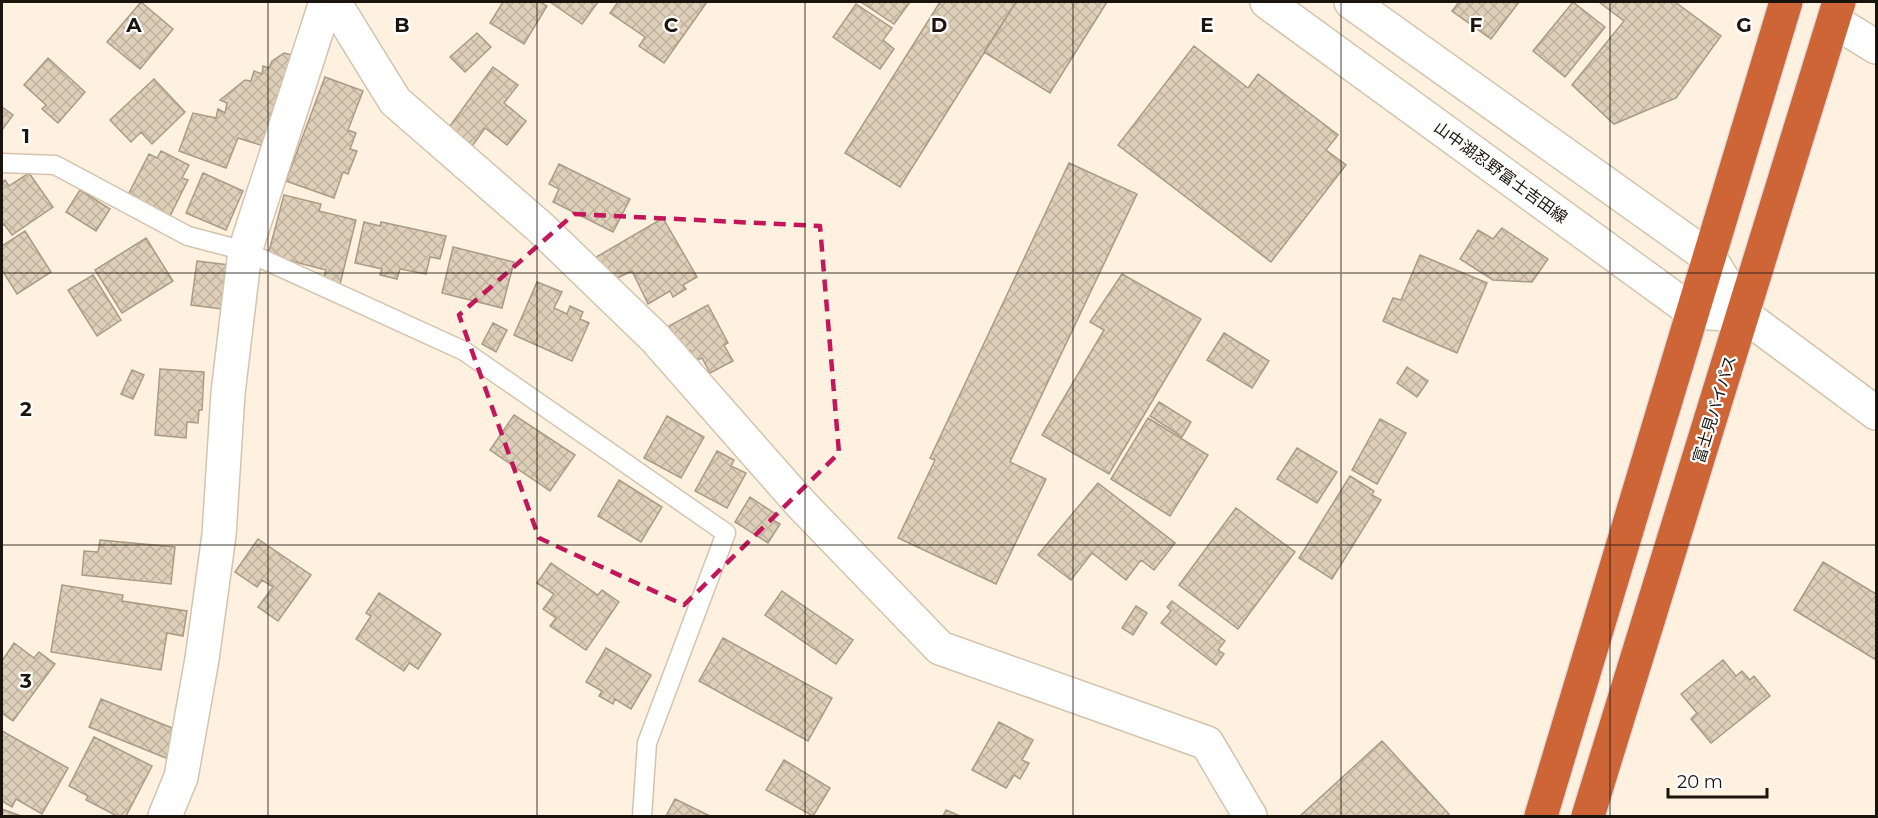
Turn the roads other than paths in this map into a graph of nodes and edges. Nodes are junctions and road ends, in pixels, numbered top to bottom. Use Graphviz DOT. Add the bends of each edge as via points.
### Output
graph roads {
  1 [pos="326,2"];
  2 [pos="334,2"];
  3 [pos="1267,2"];
  4 [pos="1351,2"];
  5 [pos="1786,2"];
  6 [pos="1836,11"];
  7 [pos="1876,47"];
  8 [pos="2,163"];
  9 [pos="245,251"];
  10 [pos="1710,258"];
  11 [pos="1694,312"];
  12 [pos="1744,315"];
  13 [pos="1876,413"];
  14 [pos="165,816"];
  15 [pos="642,816"];
  16 [pos="1250,816"];
  17 [pos="1541,816"];
  18 [pos="1588,816"];
  1 -- 9 [label="street"];
  2 -- 16 [label="street" via="395,101 542,229 655,338 801,504 940,648 1207,743"];
  3 -- 11 [label="street, 山中湖忍野富士吉田線"];
  4 -- 10 [label="street"];
  5 -- 10 [label="highway"];
  6 -- 7 [label="street"];
  6 -- 12 [label="highway, 富士見バイパス"];
  8 -- 9 [label="lane" via="55,165 188,236"];
  9 -- 14 [label="street" via="228,393 219,535 180,777"];
  9 -- 15 [label="lane" via="464,351 726,533 646,743"];
  10 -- 11 [label="highway"];
  10 -- 12 [label="street"];
  11 -- 12 [label="street"];
  11 -- 17 [label="highway"];
  12 -- 13 [label="street"];
  12 -- 18 [label="highway, 富士見バイパス"];
}
